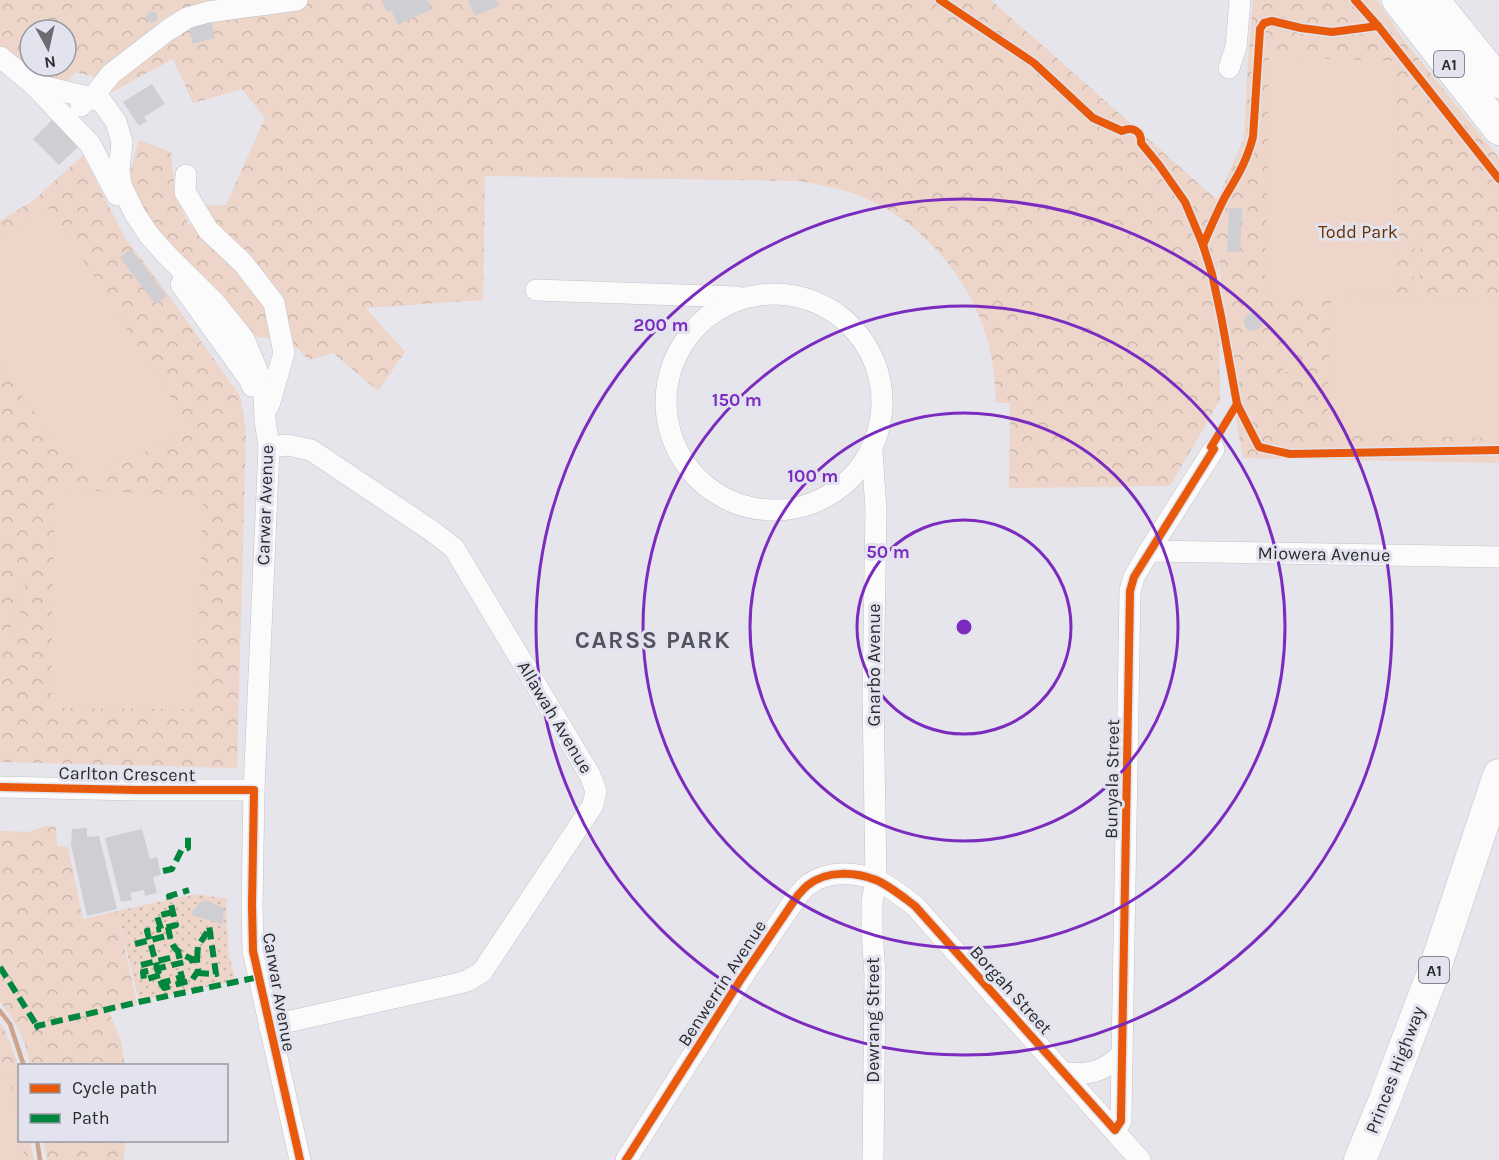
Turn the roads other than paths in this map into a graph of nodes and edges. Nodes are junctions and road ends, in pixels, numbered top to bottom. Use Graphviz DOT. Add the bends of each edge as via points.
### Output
graph roads {
  1 [pos="297,0"];
  2 [pos="1240,0"];
  3 [pos="1398,0"];
  4 [pos="1433,0"];
  5 [pos="0,57"];
  6 [pos="1229,68"];
  7 [pos="1499,82"];
  8 [pos="33,84"];
  9 [pos="92,98"];
  10 [pos="77,129"];
  11 [pos="1499,129"];
  12 [pos="122,142"];
  13 [pos="98,160"];
  14 [pos="186,175"];
  15 [pos="536,290"];
  16 [pos="742,297"];
  17 [pos="265,420"];
  18 [pos="269,447"];
  19 [pos="872,450"];
  20 [pos="1214,450"];
  21 [pos="1149,551"];
  22 [pos="1499,556"];
  23 [pos="1499,776"];
  24 [pos="0,787"];
  25 [pos="254,790"];
  26 [pos="1499,844"];
  27 [pos="876,880"];
  28 [pos="269,1026"];
  29 [pos="1122,1054"];
  30 [pos="1065,1073"];
  31 [pos="1115,1130"];
  32 [pos="300,1160"];
  33 [pos="626,1160"];
  34 [pos="873,1160"];
  35 [pos="1140,1160"];
  36 [pos="1360,1160"];
  37 [pos="1383,1160"];
  1 -- 9 [label="street" via="187,18 111,74"];
  2 -- 6 [label="street" via="1236,47"];
  3 -- 11 [label="highway, A1"];
  4 -- 7 [label="highway, A1"];
  5 -- 8 [label="street, Carwar Avenue"];
  8 -- 9 [label="street, Carwar Avenue"];
  8 -- 10 [label="street, Carwar Avenue"];
  9 -- 10 [label="street" via="83,102 79,110"];
  9 -- 12 [label="street, Carwar Avenue" via="102,102 116,122"];
  10 -- 13 [label="street, Carwar Avenue"];
  12 -- 13 [label="street" via="116,155"];
  12 -- 17 [label="street, Carwar Avenue" via="121,185 135,214 149,235 244,339 264,387"];
  13 -- 17 [label="street, Carwar Avenue" via="135,228 250,380"];
  14 -- 17 [label="street" via="185,192 208,230 243,263 274,303 284,352"];
  15 -- 16 [label="street, Gnarbo Avenue"];
  16 -- 19 [label="street, Gnarbo Avenue" via="797,297 832,311 856,333 876,366 882,398 879,437"];
  16 -- 19 [label="street, Gnarbo Avenue" via="708,315 695,327 678,354 668,385 670,432 685,464 696,477 735,503 784,510 829,496 855,475"];
  17 -- 18 [label="street, Carwar Avenue"];
  18 -- 25 [label="street, Carwar Avenue"];
  18 -- 28 [label="street, Allawah Avenue" via="288,445 311,450 454,548 596,791 593,805 482,972 460,983"];
  19 -- 27 [label="street, Gnarbo Avenue" via="876,510"];
  20 -- 21 [label="street, Bunyala Street"];
  21 -- 22 [label="street, Miowera Avenue"];
  21 -- 29 [label="street, Bunyala Street" via="1130,591"];
  23 -- 36 [label="highway, Princes Highway / A1" via="1436,965"];
  24 -- 25 [label="street, Carlton Crescent"];
  25 -- 28 [label="street, Carwar Avenue" via="253,951"];
  26 -- 37 [label="highway, Princes Highway / A1" via="1456,971"];
  27 -- 30 [label="street, Borgah Street" via="915,906"];
  27 -- 33 [label="street, Benwerrin Avenue" via="833,874 809,884 798,895"];
  27 -- 34 [label="street, Dewrang Street" via="872,902"];
  28 -- 32 [label="street, Carwar Avenue"];
  29 -- 30 [label="street" via="1102,1070"];
  29 -- 31 [label="street, Bunyala Street" via="1121,1116"];
  30 -- 31 [label="street, Borgah Street"];
  31 -- 35 [label="street, Borgah Street"];
}
